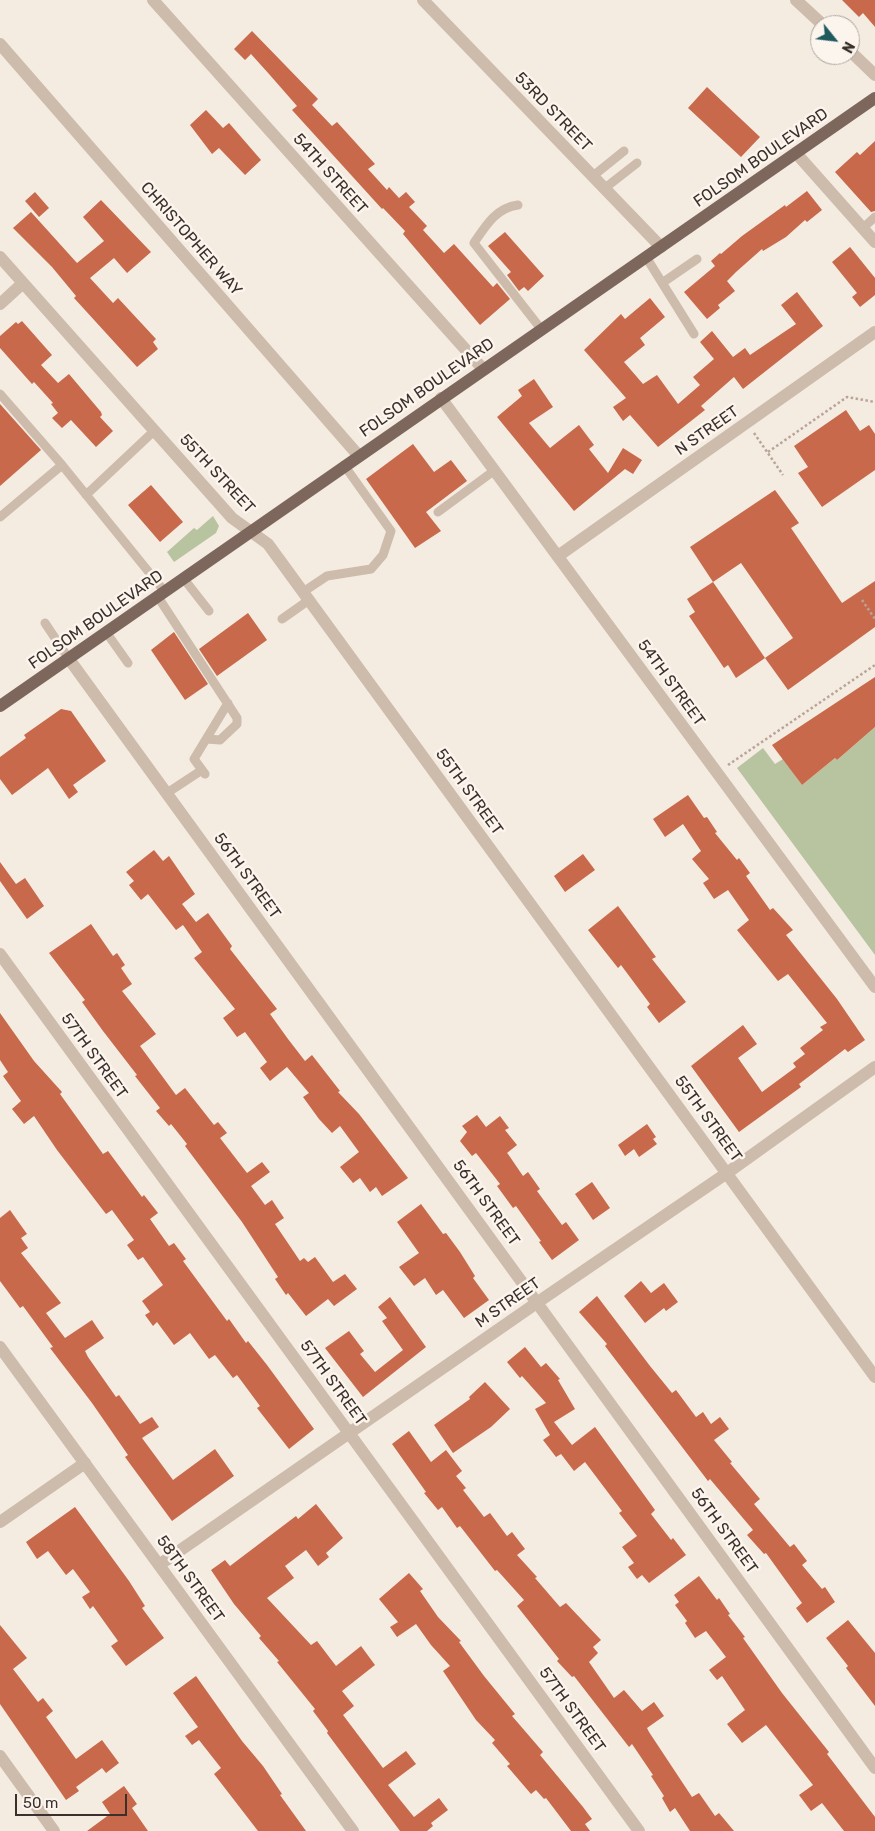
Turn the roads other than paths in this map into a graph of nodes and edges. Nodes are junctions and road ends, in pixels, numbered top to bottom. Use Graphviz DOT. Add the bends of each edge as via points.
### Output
graph roads {
  1 [pos="153,0"];
  2 [pos="422,0"];
  3 [pos="796,0"];
  4 [pos="812,15"];
  5 [pos="0,44"];
  6 [pos="860,61"];
  7 [pos="875,75"];
  8 [pos="875,98"];
  9 [pos="624,151"];
  10 [pos="796,153"];
  11 [pos="636,163"];
  12 [pos="593,176"];
  13 [pos="605,188"];
  14 [pos="518,205"];
  15 [pos="875,217"];
  16 [pos="863,228"];
  17 [pos="875,242"];
  18 [pos="661,246"];
  19 [pos="646,257"];
  20 [pos="0,258"];
  21 [pos="698,259"];
  22 [pos="23,283"];
  23 [pos="662,283"];
  24 [pos="0,304"];
  25 [pos="541,329"];
  26 [pos="875,332"];
  27 [pos="694,334"];
  28 [pos="483,369"];
  29 [pos="0,394"];
  30 [pos="441,398"];
  31 [pos="154,431"];
  32 [pos="358,455"];
  33 [pos="62,465"];
  34 [pos="344,465"];
  35 [pos="494,470"];
  36 [pos="86,495"];
  37 [pos="438,512"];
  38 [pos="0,517"];
  39 [pos="249,531"];
  40 [pos="558,556"];
  41 [pos="184,579"];
  42 [pos="161,595"];
  43 [pos="306,596"];
  44 [pos="209,611"];
  45 [pos="282,619"];
  46 [pos="45,623"];
  47 [pos="106,632"];
  48 [pos="69,659"];
  49 [pos="128,664"];
  50 [pos="228,703"];
  51 [pos="0,706"];
  52 [pos="207,739"];
  53 [pos="167,793"];
  54 [pos="0,954"];
  55 [pos="875,987"];
  56 [pos="875,1067"];
  57 [pos="727,1173"];
  58 [pos="538,1302"];
  59 [pos="0,1347"];
  60 [pos="875,1377"];
  61 [pos="349,1433"];
  62 [pos="84,1463"];
  63 [pos="0,1522"];
  64 [pos="159,1565"];
  65 [pos="0,1756"];
  66 [pos="875,1768"];
  67 [pos="54,1831"];
  68 [pos="353,1831"];
  69 [pos="639,1831"];
  1 -- 28 [label="street, 54TH STREET"];
  2 -- 12 [label="street, 53RD STREET"];
  3 -- 4 [label="street"];
  5 -- 32 [label="street, CHRISTOPHER WAY"];
  6 -- 7 [label="street"];
  8 -- 10 [label="main road, FOLSOM BOULEVARD"];
  9 -- 12 [label="lane"];
  10 -- 16 [label="street"];
  10 -- 18 [label="main road, FOLSOM BOULEVARD"];
  11 -- 13 [label="lane"];
  12 -- 13 [label="street, 53RD STREET"];
  13 -- 18 [label="street, 53RD STREET"];
  14 -- 25 [label="lane" via="505,207 490,220 474,243"];
  15 -- 16 [label="lane"];
  16 -- 17 [label="street"];
  18 -- 19 [label="main road, FOLSOM BOULEVARD"];
  19 -- 23 [label="lane"];
  19 -- 25 [label="main road, FOLSOM BOULEVARD"];
  20 -- 22 [label="street, 55TH STREET"];
  21 -- 23 [label="lane"];
  22 -- 24 [label="street"];
  22 -- 31 [label="street, 55TH STREET"];
  23 -- 27 [label="lane"];
  25 -- 28 [label="main road, FOLSOM BOULEVARD"];
  26 -- 40 [label="street, N STREET"];
  28 -- 30 [label="main road, FOLSOM BOULEVARD"];
  29 -- 33 [label="lane"];
  30 -- 32 [label="main road, FOLSOM BOULEVARD"];
  30 -- 35 [label="street, 54TH STREET"];
  31 -- 36 [label="lane"];
  31 -- 39 [label="street, 55TH STREET" via="232,518"];
  32 -- 34 [label="main road, FOLSOM BOULEVARD"];
  33 -- 36 [label="lane"];
  33 -- 38 [label="lane"];
  34 -- 39 [label="main road, FOLSOM BOULEVARD"];
  34 -- 43 [label="lane" via="391,531 383,555 371,569 327,576"];
  35 -- 37 [label="lane"];
  35 -- 40 [label="street, 54TH STREET"];
  36 -- 42 [label="lane"];
  39 -- 41 [label="main road, FOLSOM BOULEVARD"];
  39 -- 43 [label="street, 55TH STREET" via="268,544"];
  40 -- 55 [label="street, 54TH STREET"];
  41 -- 42 [label="main road, FOLSOM BOULEVARD"];
  41 -- 44 [label="lane"];
  42 -- 47 [label="main road, FOLSOM BOULEVARD"];
  42 -- 50 [label="lane"];
  43 -- 45 [label="lane"];
  43 -- 57 [label="street, 55TH STREET"];
  46 -- 48 [label="lane"];
  47 -- 48 [label="main road, FOLSOM BOULEVARD"];
  47 -- 49 [label="lane"];
  48 -- 51 [label="main road, FOLSOM BOULEVARD"];
  48 -- 53 [label="street, 56TH STREET"];
  50 -- 52 [label="lane"];
  50 -- 52 [label="lane" via="237,724 220,740"];
  52 -- 53 [label="lane" via="194,759 204,772"];
  53 -- 58 [label="street, 56TH STREET"];
  54 -- 61 [label="street, 57TH STREET"];
  56 -- 57 [label="street, M STREET"];
  57 -- 58 [label="street, M STREET"];
  57 -- 60 [label="street, 55TH STREET"];
  58 -- 61 [label="street, M STREET"];
  58 -- 66 [label="street, 56TH STREET"];
  59 -- 62 [label="street, 58TH STREET"];
  61 -- 64 [label="street, M STREET"];
  61 -- 69 [label="street, 57TH STREET"];
  62 -- 63 [label="street"];
  62 -- 64 [label="street, 58TH STREET"];
  64 -- 68 [label="street, 58TH STREET"];
  65 -- 67 [label="street"];
}
